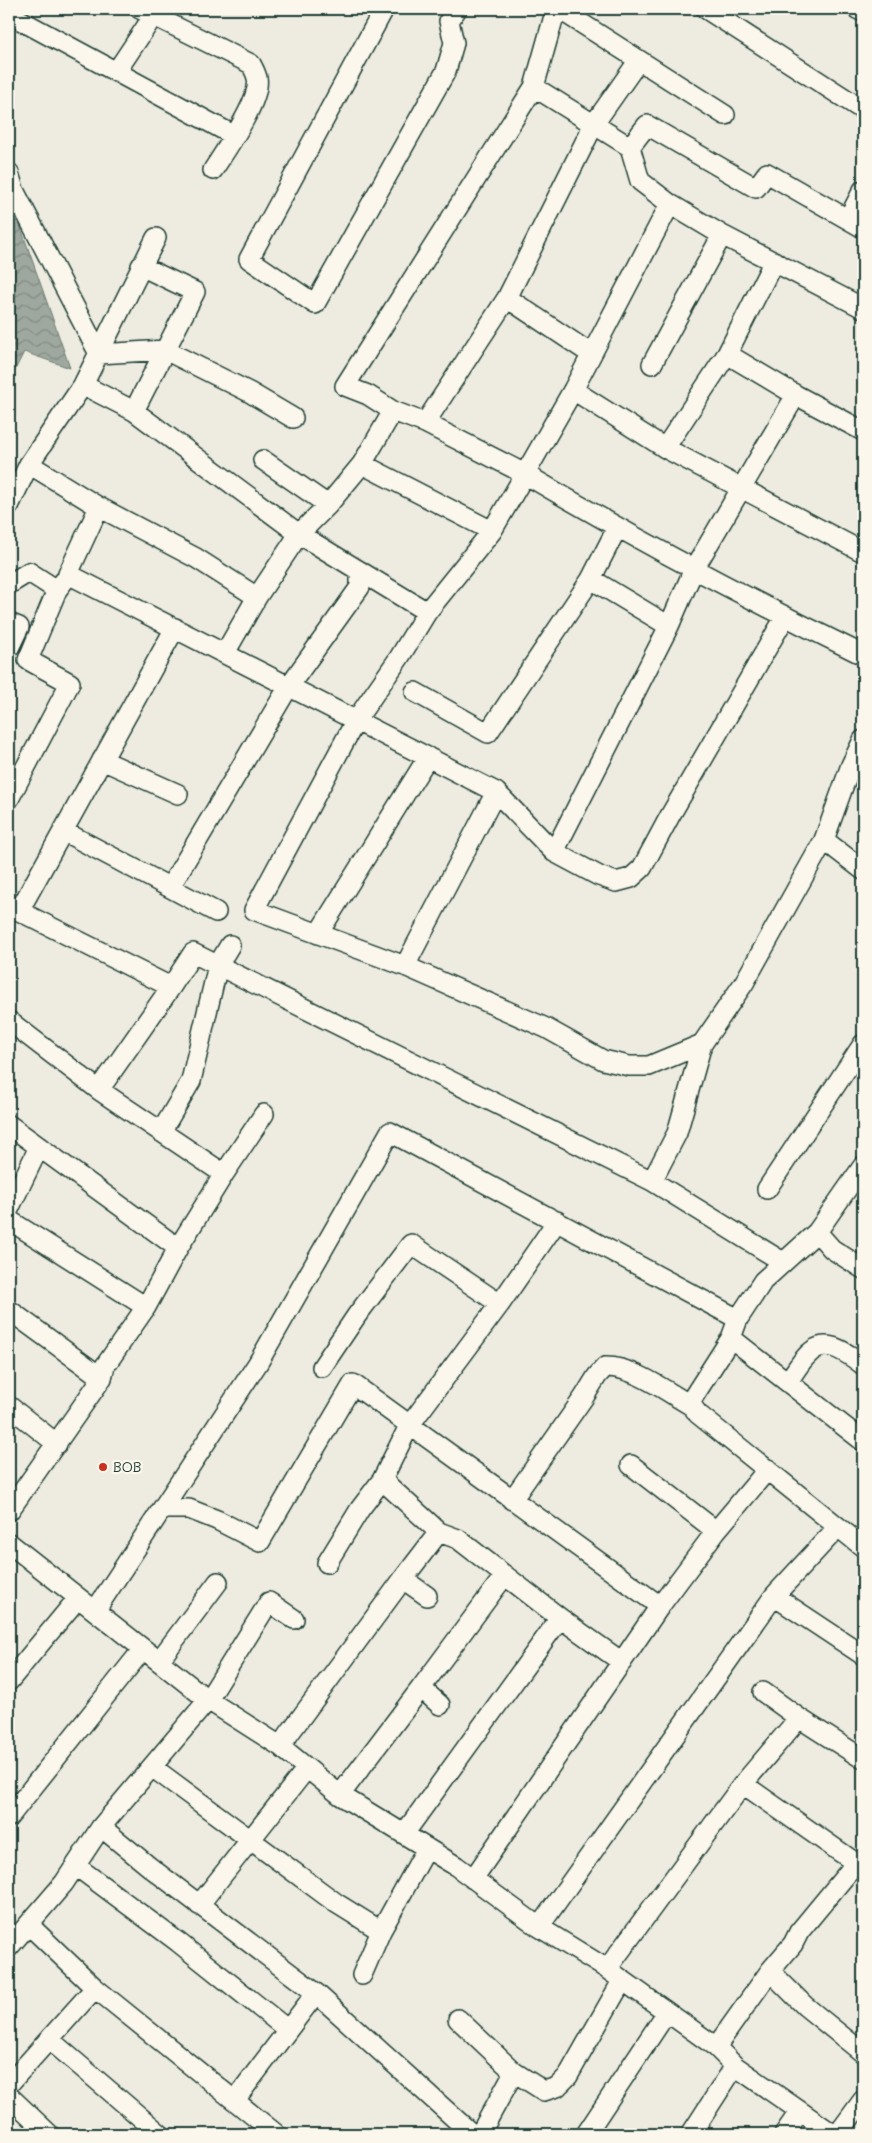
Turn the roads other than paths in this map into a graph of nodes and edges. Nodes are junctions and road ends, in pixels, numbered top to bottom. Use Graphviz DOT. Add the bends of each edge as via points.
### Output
graph roads {
  1 [pos="384,9"];
  2 [pos="457,9"];
  3 [pos="558,9"];
  4 [pos="706,9"];
  5 [pos="857,9"];
  6 [pos="150,11"];
  7 [pos="863,12"];
  8 [pos="9,14"];
  9 [pos="639,60"];
  10 [pos="116,72"];
  11 [pos="534,87"];
  12 [pos="863,110"];
  13 [pos="724,115"];
  14 [pos="594,124"];
  15 [pos="235,136"];
  16 [pos="630,147"];
  17 [pos="214,170"];
  18 [pos="9,173"];
  19 [pos="863,190"];
  20 [pos="670,204"];
  21 [pos="856,224"];
  22 [pos="722,235"];
  23 [pos="156,238"];
  24 [pos="774,261"];
  25 [pos="141,266"];
  26 [pos="507,298"];
  27 [pos="863,308"];
  28 [pos="165,350"];
  29 [pos="99,354"];
  30 [pos="591,354"];
  31 [pos="727,354"];
  32 [pos="652,364"];
  33 [pos="83,385"];
  34 [pos="573,390"];
  35 [pos="796,395"];
  36 [pos="134,411"];
  37 [pos="393,411"];
  38 [pos="293,418"];
  39 [pos="424,423"];
  40 [pos="863,431"];
  41 [pos="665,448"];
  42 [pos="263,460"];
  43 [pos="29,464"];
  44 [pos="362,464"];
  45 [pos="524,474"];
  46 [pos="742,488"];
  47 [pos="328,505"];
  48 [pos="9,506"];
  49 [pos="99,507"];
  50 [pos="618,528"];
  51 [pos="492,531"];
  52 [pos="299,534"];
  53 [pos="863,552"];
  54 [pos="694,569"];
  55 [pos="360,571"];
  56 [pos="68,574"];
  57 [pos="591,579"];
  58 [pos="9,581"];
  59 [pos="57,590"];
  60 [pos="257,597"];
  61 [pos="427,612"];
  62 [pos="786,617"];
  63 [pos="9,622"];
  64 [pos="669,626"];
  65 [pos="175,628"];
  66 [pos="9,648"];
  67 [pos="224,654"];
  68 [pos="863,655"];
  69 [pos="288,686"];
  70 [pos="415,692"];
  71 [pos="356,720"];
  72 [pos="863,740"];
  73 [pos="428,757"];
  74 [pos="102,760"];
  75 [pos="496,792"];
  76 [pos="178,794"];
  77 [pos="9,799"];
  78 [pos="63,831"];
  79 [pos="824,840"];
  80 [pos="554,852"];
  81 [pos="863,870"];
  82 [pos="170,887"];
  83 [pos="14,909"];
  84 [pos="216,912"];
  85 [pos="318,934"];
  86 [pos="230,945"];
  87 [pos="218,965"];
  88 [pos="405,966"];
  89 [pos="171,987"];
  90 [pos="9,1021"];
  91 [pos="702,1044"];
  92 [pos="863,1044"];
  93 [pos="99,1090"];
  94 [pos="264,1114"];
  95 [pos="9,1125"];
  96 [pos="161,1132"];
  97 [pos="39,1147"];
  98 [pos="863,1166"];
  99 [pos="224,1174"];
  100 [pos="652,1181"];
  101 [pos="767,1189"];
  102 [pos="9,1209"];
  103 [pos="9,1220"];
  104 [pos="557,1222"];
  105 [pos="818,1232"];
  106 [pos="178,1248"];
  107 [pos="784,1262"];
  108 [pos="863,1269"];
  109 [pos="500,1304"];
  110 [pos="146,1307"];
  111 [pos="9,1310"];
  112 [pos="738,1319"];
  113 [pos="731,1338"];
  114 [pos="863,1365"];
  115 [pos="322,1367"];
  116 [pos="102,1378"];
  117 [pos="788,1382"];
  118 [pos="9,1406"];
  119 [pos="692,1406"];
  120 [pos="410,1426"];
  121 [pos="863,1439"];
  122 [pos="57,1444"];
  123 [pos="631,1465"];
  124 [pos="768,1469"];
  125 [pos="382,1480"];
  126 [pos="512,1500"];
  127 [pos="162,1510"];
  128 [pos="9,1511"];
  129 [pos="838,1527"];
  130 [pos="716,1531"];
  131 [pos="439,1532"];
  132 [pos="9,1543"];
  133 [pos="863,1547"];
  134 [pos="327,1563"];
  135 [pos="505,1575"];
  136 [pos="403,1580"];
  137 [pos="218,1582"];
  138 [pos="427,1596"];
  139 [pos="774,1596"];
  140 [pos="78,1598"];
  141 [pos="660,1606"];
  142 [pos="95,1611"];
  143 [pos="560,1618"];
  144 [pos="294,1619"];
  145 [pos="143,1649"];
  146 [pos="863,1655"];
  147 [pos="159,1661"];
  148 [pos="622,1662"];
  149 [pos="9,1681"];
  150 [pos="420,1688"];
  151 [pos="763,1692"];
  152 [pos="208,1700"];
  153 [pos="440,1705"];
  154 [pos="799,1718"];
  155 [pos="280,1746"];
  156 [pos="863,1759"];
  157 [pos="152,1767"];
  158 [pos="307,1768"];
  159 [pos="743,1784"];
  160 [pos="340,1795"];
  161 [pos="9,1818"];
  162 [pos="101,1827"];
  163 [pos="404,1834"];
  164 [pos="250,1841"];
  165 [pos="427,1848"];
  166 [pos="76,1866"];
  167 [pos="859,1866"];
  168 [pos="473,1879"];
  169 [pos="199,1904"];
  170 [pos="29,1925"];
  171 [pos="539,1927"];
  172 [pos="381,1931"];
  173 [pos="9,1947"];
  174 [pos="770,1971"];
  175 [pos="362,1975"];
  176 [pos="615,1975"];
  177 [pos="95,1988"];
  178 [pos="316,1993"];
  179 [pos="667,2012"];
  180 [pos="458,2019"];
  181 [pos="288,2030"];
  182 [pos="50,2040"];
  183 [pos="716,2047"];
  184 [pos="863,2053"];
  185 [pos="735,2066"];
  186 [pos="514,2072"];
  187 [pos="9,2084"];
  188 [pos="9,2096"];
  189 [pos="235,2100"];
  190 [pos="863,2100"];
  191 [pos="800,2112"];
  192 [pos="49,2134"];
  193 [pos="160,2134"];
  194 [pos="276,2134"];
  195 [pos="472,2134"];
  196 [pos="480,2134"];
  197 [pos="586,2134"];
  198 [pos="690,2134"];
  199 [pos="784,2134"];
  200 [pos="833,2134"];
  201 [pos="838,2134"];
  1 -- 2 [label="street" via="249,259 315,304 446,71 454,43 450,21"];
  3 -- 9 [label="street"];
  3 -- 11 [label="street"];
  4 -- 12 [label="street"];
  5 -- 7 [label="street"];
  6 -- 10 [label="street"];
  6 -- 15 [label="street" via="251,64 258,79 256,96"];
  8 -- 10 [label="street"];
  9 -- 13 [label="street"];
  9 -- 14 [label="street"];
  10 -- 15 [label="street"];
  11 -- 14 [label="street"];
  11 -- 37 [label="street" via="346,386"];
  14 -- 16 [label="street"];
  14 -- 26 [label="street"];
  15 -- 17 [label="street"];
  16 -- 20 [label="street" via="640,181"];
  16 -- 21 [label="street" via="647,125 756,188 767,173"];
  18 -- 29 [label="street" via="14,190"];
  19 -- 21 [label="street"];
  20 -- 22 [label="street"];
  20 -- 30 [label="street"];
  22 -- 24 [label="street"];
  22 -- 32 [label="street"];
  23 -- 25 [label="street"];
  24 -- 27 [label="street"];
  24 -- 31 [label="street"];
  25 -- 28 [label="street" via="195,292"];
  25 -- 29 [label="street"];
  26 -- 30 [label="street"];
  26 -- 39 [label="street"];
  28 -- 29 [label="street"];
  28 -- 36 [label="street"];
  28 -- 38 [label="street"];
  29 -- 33 [label="street"];
  30 -- 34 [label="street"];
  31 -- 35 [label="street"];
  31 -- 41 [label="street"];
  33 -- 36 [label="street"];
  33 -- 43 [label="street"];
  34 -- 41 [label="street"];
  34 -- 45 [label="street"];
  35 -- 40 [label="street"];
  35 -- 46 [label="street"];
  36 -- 52 [label="street"];
  37 -- 39 [label="street"];
  37 -- 44 [label="street"];
  39 -- 45 [label="street"];
  41 -- 46 [label="street"];
  42 -- 47 [label="street"];
  43 -- 48 [label="street"];
  43 -- 49 [label="street"];
  44 -- 47 [label="street"];
  44 -- 51 [label="street"];
  45 -- 50 [label="street"];
  45 -- 51 [label="street"];
  46 -- 53 [label="street"];
  46 -- 54 [label="street"];
  47 -- 52 [label="street"];
  49 -- 56 [label="street"];
  49 -- 60 [label="street" via="196,558"];
  50 -- 54 [label="street"];
  50 -- 57 [label="street"];
  51 -- 61 [label="street"];
  52 -- 55 [label="street"];
  52 -- 60 [label="street"];
  54 -- 62 [label="street"];
  54 -- 64 [label="street"];
  55 -- 61 [label="street"];
  55 -- 69 [label="street" via="360,588"];
  56 -- 59 [label="street"];
  56 -- 65 [label="street"];
  57 -- 64 [label="street"];
  57 -- 70 [label="street" via="488,732"];
  58 -- 59 [label="street" via="11,583 29,572"];
  59 -- 77 [label="street" via="28,660 70,683"];
  60 -- 67 [label="street"];
  61 -- 71 [label="street"];
  62 -- 68 [label="street"];
  62 -- 80 [label="street" via="642,868 631,878 616,882"];
  63 -- 66 [label="street" via="18,627"];
  64 -- 80 [label="street"];
  65 -- 67 [label="street"];
  65 -- 74 [label="street"];
  67 -- 69 [label="street"];
  69 -- 71 [label="street"];
  69 -- 82 [label="street"];
  71 -- 73 [label="street"];
  71 -- 85 [label="street" via="254,910"];
  72 -- 79 [label="street"];
  73 -- 75 [label="street"];
  73 -- 85 [label="street"];
  74 -- 76 [label="street"];
  74 -- 78 [label="street"];
  75 -- 80 [label="street"];
  75 -- 88 [label="street"];
  78 -- 82 [label="street"];
  78 -- 83 [label="street"];
  79 -- 81 [label="street"];
  79 -- 91 [label="street" via="744,983"];
  82 -- 84 [label="street"];
  83 -- 89 [label="street"];
  85 -- 88 [label="street"];
  86 -- 87 [label="street"];
  87 -- 89 [label="street" via="193,953"];
  87 -- 96 [label="street" via="190,1081"];
  87 -- 100 [label="street"];
  88 -- 91 [label="street" via="546,1028 603,1060 629,1066 649,1066"];
  89 -- 93 [label="street"];
  90 -- 93 [label="street"];
  91 -- 100 [label="street" via="677,1133"];
  92 -- 101 [label="street"];
  93 -- 96 [label="street"];
  94 -- 99 [label="street"];
  95 -- 97 [label="street"];
  96 -- 99 [label="street"];
  97 -- 102 [label="street"];
  97 -- 106 [label="street"];
  98 -- 105 [label="street"];
  99 -- 106 [label="street"];
  100 -- 107 [label="street"];
  103 -- 110 [label="street"];
  104 -- 109 [label="street"];
  104 -- 112 [label="street"];
  104 -- 127 [label="street" via="390,1132 258,1363"];
  105 -- 107 [label="street"];
  105 -- 108 [label="street" via="832,1249"];
  106 -- 110 [label="street"];
  107 -- 112 [label="street" via="763,1281"];
  109 -- 115 [label="street" via="412,1244"];
  109 -- 120 [label="street"];
  110 -- 116 [label="street" via="105,1366"];
  111 -- 116 [label="street"];
  112 -- 113 [label="street"];
  113 -- 117 [label="street"];
  113 -- 119 [label="street" via="692,1400"];
  114 -- 117 [label="street" via="849,1354 822,1345 803,1358"];
  116 -- 122 [label="street"];
  117 -- 121 [label="street"];
  118 -- 122 [label="street"];
  119 -- 124 [label="street"];
  119 -- 126 [label="street" via="630,1371 605,1368"];
  120 -- 125 [label="street"];
  120 -- 126 [label="street"];
  120 -- 127 [label="street" via="353,1384 260,1542 189,1510"];
  122 -- 128 [label="street"];
  123 -- 130 [label="street"];
  124 -- 129 [label="street"];
  124 -- 130 [label="street"];
  125 -- 131 [label="street"];
  125 -- 134 [label="street"];
  126 -- 141 [label="street"];
  127 -- 142 [label="street"];
  129 -- 133 [label="street"];
  129 -- 139 [label="street"];
  130 -- 141 [label="street"];
  131 -- 135 [label="street" via="458,1539"];
  131 -- 136 [label="street"];
  132 -- 140 [label="street"];
  135 -- 143 [label="street"];
  135 -- 150 [label="street"];
  136 -- 138 [label="street"];
  136 -- 155 [label="street"];
  137 -- 147 [label="street"];
  139 -- 146 [label="street"];
  139 -- 171 [label="street"];
  140 -- 142 [label="street"];
  140 -- 149 [label="street"];
  141 -- 148 [label="street"];
  142 -- 145 [label="street"];
  143 -- 148 [label="street"];
  143 -- 163 [label="street"];
  144 -- 152 [label="street" via="269,1602"];
  145 -- 147 [label="street"];
  145 -- 161 [label="street"];
  147 -- 152 [label="street"];
  148 -- 168 [label="street"];
  150 -- 153 [label="street"];
  150 -- 160 [label="street"];
  151 -- 154 [label="street"];
  152 -- 155 [label="street"];
  152 -- 157 [label="street"];
  154 -- 156 [label="street"];
  154 -- 159 [label="street"];
  155 -- 158 [label="street"];
  157 -- 162 [label="street"];
  157 -- 164 [label="street"];
  158 -- 160 [label="street"];
  158 -- 164 [label="street"];
  159 -- 167 [label="street"];
  159 -- 176 [label="street"];
  160 -- 163 [label="street"];
  162 -- 166 [label="street"];
  162 -- 169 [label="street"];
  163 -- 165 [label="street"];
  164 -- 169 [label="street"];
  164 -- 172 [label="street"];
  165 -- 168 [label="street"];
  165 -- 172 [label="street"];
  166 -- 170 [label="street"];
  166 -- 181 [label="street"];
  167 -- 174 [label="street" via="799,1932"];
  168 -- 171 [label="street"];
  169 -- 178 [label="street"];
  170 -- 173 [label="street"];
  170 -- 177 [label="street"];
  171 -- 176 [label="street"];
  172 -- 175 [label="street"];
  174 -- 183 [label="street"];
  174 -- 184 [label="street" via="805,2006"];
  176 -- 179 [label="street"];
  176 -- 186 [label="street" via="568,2076 557,2087 544,2091"];
  177 -- 182 [label="street"];
  177 -- 189 [label="street"];
  178 -- 181 [label="street"];
  178 -- 195 [label="street"];
  179 -- 183 [label="street"];
  179 -- 197 [label="street"];
  180 -- 186 [label="street"];
  181 -- 189 [label="street"];
  182 -- 187 [label="street"];
  182 -- 193 [label="street"];
  183 -- 185 [label="street"];
  185 -- 191 [label="street"];
  185 -- 198 [label="street"];
  186 -- 196 [label="street"];
  188 -- 192 [label="street"];
  189 -- 194 [label="street"];
  190 -- 201 [label="street"];
  191 -- 199 [label="street"];
  191 -- 200 [label="street"];
}
